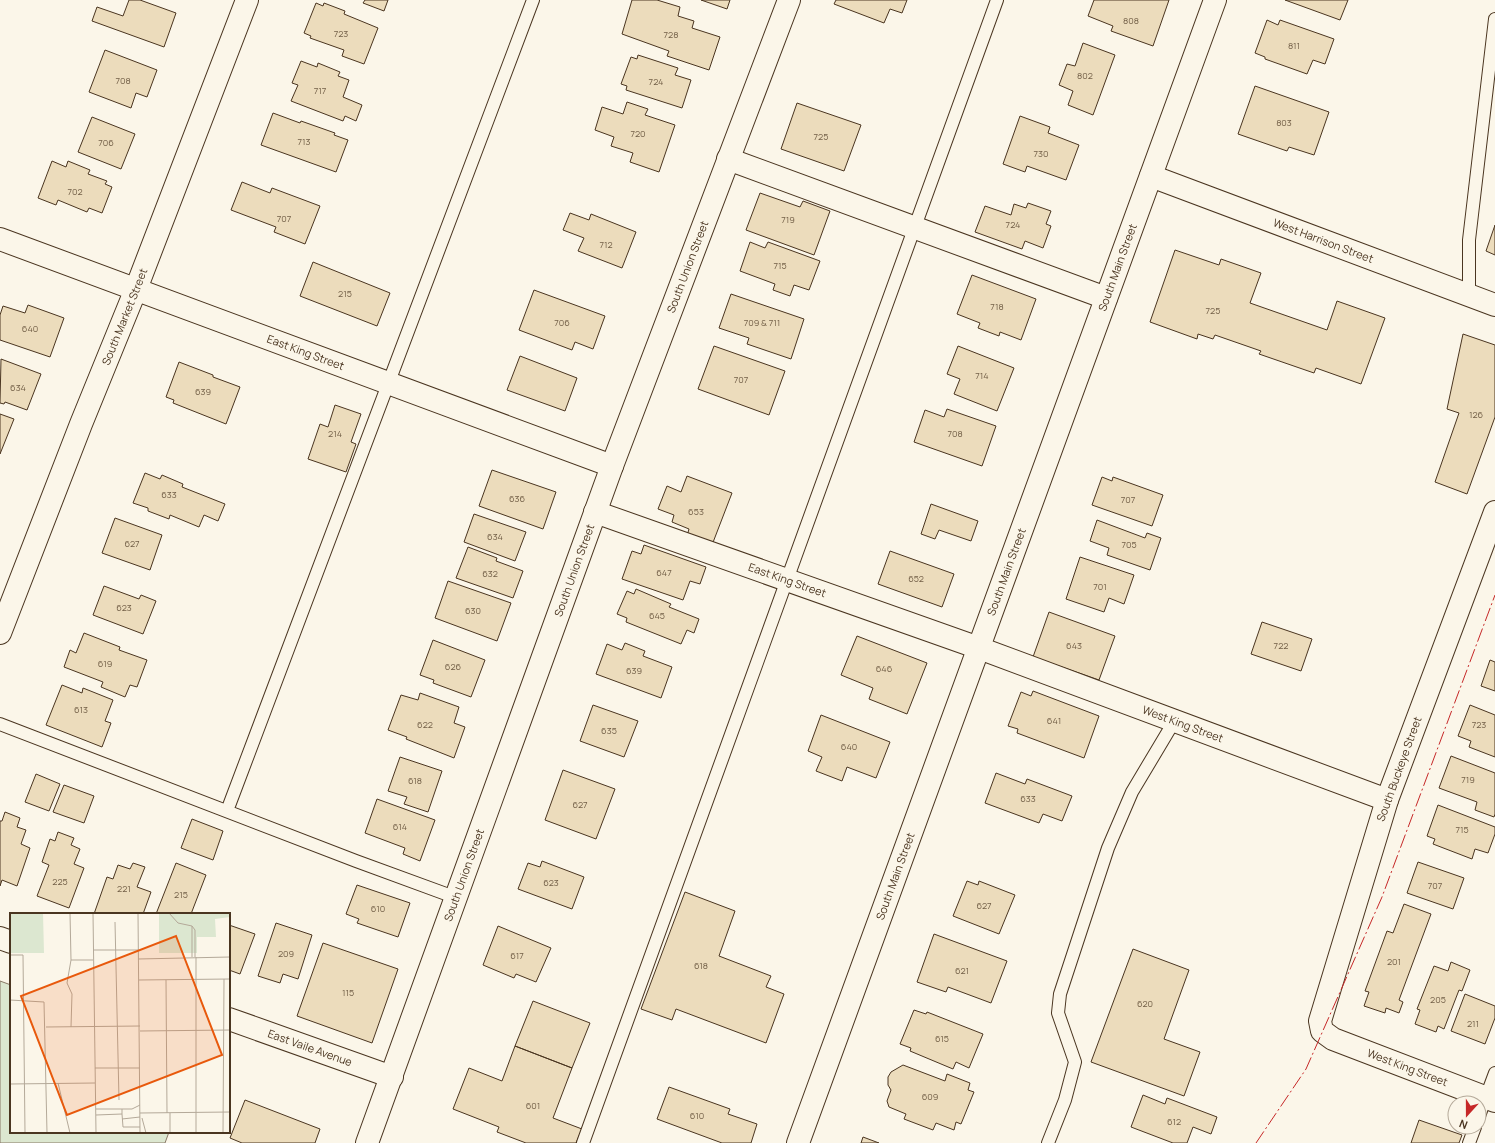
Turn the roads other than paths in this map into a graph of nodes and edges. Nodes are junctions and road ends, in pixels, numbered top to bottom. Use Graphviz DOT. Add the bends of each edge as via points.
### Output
graph roads {
  1 [pos="247,0"];
  2 [pos="533,0"];
  3 [pos="789,0"];
  4 [pos="997,0"];
  5 [pos="1215,0"];
  6 [pos="1495,20"];
  7 [pos="728,159"];
  8 [pos="1151,176"];
  9 [pos="915,228"];
  10 [pos="0,239"];
  11 [pos="136,289"];
  12 [pos="1469,295"];
  13 [pos="1106,298"];
  14 [pos="1495,305"];
  15 [pos="389,383"];
  16 [pos="612,466"];
  17 [pos="595,512"];
  18 [pos="1495,512"];
  19 [pos="787,580"];
  20 [pos="0,633"];
  21 [pos="979,648"];
  22 [pos="1175,720"];
  23 [pos="0,724"];
  24 [pos="1387,800"];
  25 [pos="227,812"];
  26 [pos="457,898"];
  27 [pos="0,938"];
  28 [pos="10,942"];
  29 [pos="230,1019"];
  30 [pos="1322,1031"];
  31 [pos="1495,1073"];
  32 [pos="392,1077"];
  33 [pos="1464,1095"];
  34 [pos="1487,1105"];
  35 [pos="367,1143"];
  36 [pos="583,1143"];
  37 [pos="798,1143"];
  38 [pos="1048,1143"];
  1 -- 11 [label="street, South Market Street"];
  2 -- 15 [label="lane"];
  3 -- 7 [label="street, South Union Street"];
  4 -- 9 [label="lane"];
  5 -- 8 [label="street, South Main Street"];
  6 -- 12 [label="lane" via="1469,240"];
  7 -- 9 [label="street"];
  7 -- 16 [label="street, South Union Street"];
  8 -- 12 [label="street, West Harrison Street"];
  8 -- 13 [label="street, South Main Street"];
  9 -- 13 [label="street"];
  9 -- 19 [label="lane"];
  10 -- 11 [label="street, East King Street"];
  11 -- 15 [label="street, East King Street"];
  11 -- 20 [label="street, South Market Street"];
  12 -- 14 [label="street, West Harrison Street"];
  13 -- 21 [label="street, South Main Street"];
  15 -- 16 [label="street, East King Street"];
  15 -- 25 [label="lane"];
  16 -- 17 [label="street, South Union Street"];
  17 -- 19 [label="street, East King Street"];
  17 -- 26 [label="street, South Union Street"];
  18 -- 24 [label="street, South Buckeye Street"];
  19 -- 21 [label="street, East King Street"];
  19 -- 36 [label="lane"];
  21 -- 22 [label="street, West King Street"];
  21 -- 37 [label="street, South Main Street"];
  22 -- 24 [label="street, West King Street"];
  22 -- 38 [label="lane" via="1132,792 1108,848 1060,994 1058,1013 1075,1062 1065,1100"];
  23 -- 25 [label="lane"];
  24 -- 30 [label="street, South Buckeye Street" via="1320,1021"];
  25 -- 26 [label="lane"];
  26 -- 32 [label="street, South Union Street"];
  27 -- 28 [label="street"];
  29 -- 32 [label="street, East Vaile Avenue"];
  30 -- 33 [label="street, West King Street" via="1333,1039"];
  31 -- 34 [label="lane"];
  32 -- 35 [label="street, South Union Street"];
}
